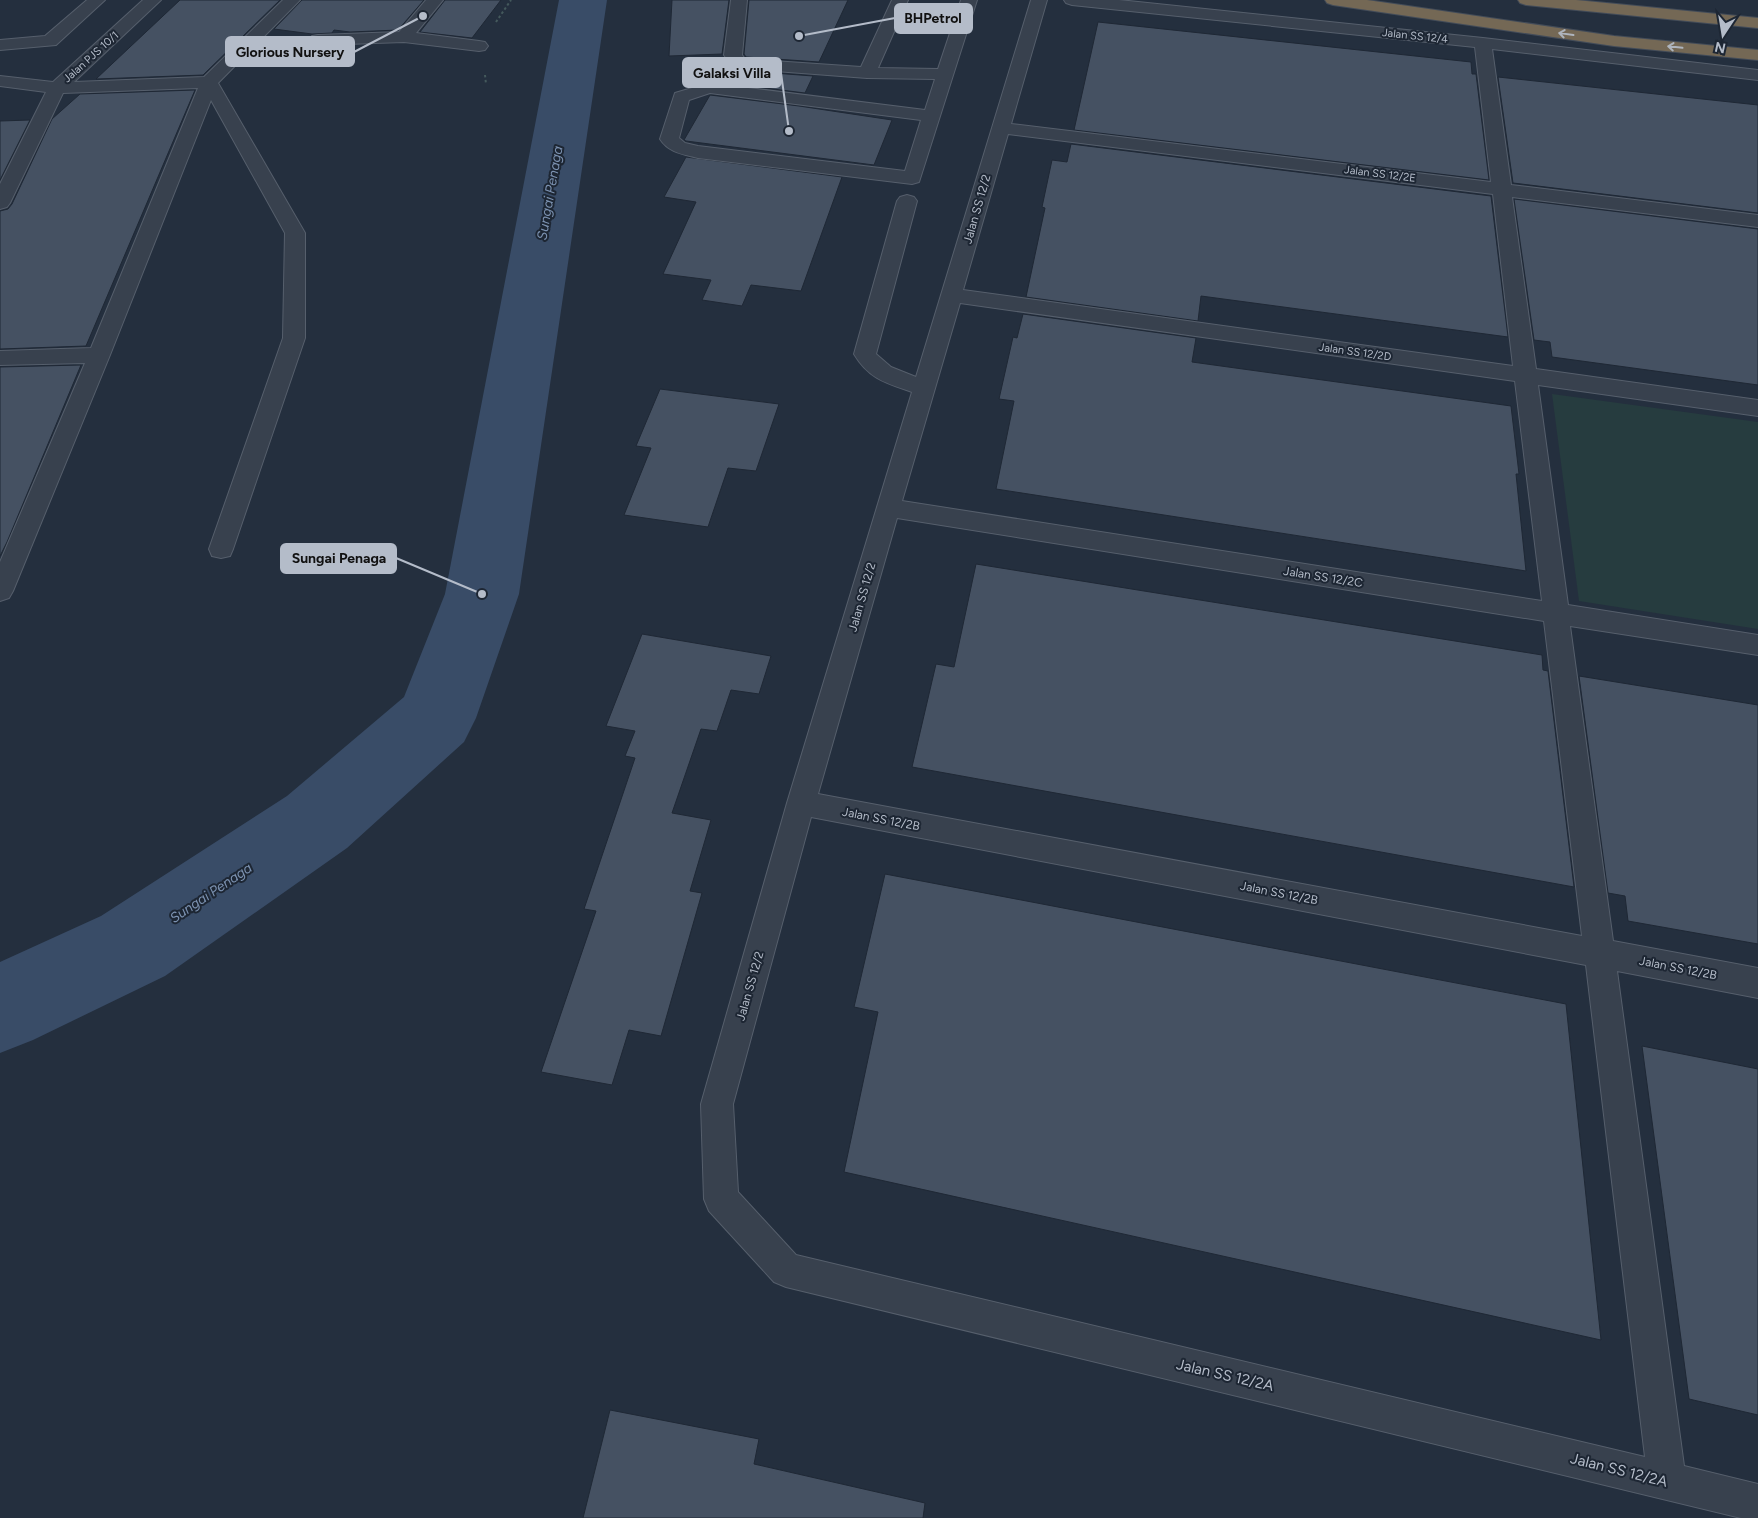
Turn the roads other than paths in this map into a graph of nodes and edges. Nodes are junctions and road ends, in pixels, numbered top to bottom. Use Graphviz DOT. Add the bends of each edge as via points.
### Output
graph roads {
  1 [pos="97,0"];
  2 [pos="154,0"];
  3 [pos="292,0"];
  4 [pos="434,0"];
  5 [pos="740,0"];
  6 [pos="900,0"];
  7 [pos="969,0"];
  8 [pos="1039,0"];
  9 [pos="1072,0"];
  10 [pos="1526,0"];
  11 [pos="1340,1"];
  12 [pos="1758,23"];
  13 [pos="404,37"];
  14 [pos="1758,38"];
  15 [pos="318,40"];
  16 [pos="1483,43"];
  17 [pos="0,45"];
  18 [pos="479,46"];
  19 [pos="1758,55"];
  20 [pos="868,73"];
  21 [pos="946,74"];
  22 [pos="1758,75"];
  23 [pos="0,81"];
  24 [pos="209,82"];
  25 [pos="57,88"];
  26 [pos="932,116"];
  27 [pos="1001,128"];
  28 [pos="1502,189"];
  29 [pos="908,201"];
  30 [pos="0,203"];
  31 [pos="1758,221"];
  32 [pos="952,295"];
  33 [pos="99,355"];
  34 [pos="0,358"];
  35 [pos="1527,376"];
  36 [pos="924,388"];
  37 [pos="1758,408"];
  38 [pos="888,508"];
  39 [pos="221,549"];
  40 [pos="0,591"];
  41 [pos="1556,613"];
  42 [pos="1758,645"];
  43 [pos="801,804"];
  44 [pos="1600,954"];
  45 [pos="1758,983"];
  46 [pos="721,1199"];
  47 [pos="1667,1481"];
  48 [pos="1758,1503"];
  1 -- 17 [label="street" via="50,41"];
  2 -- 25 [label="street, Jalan PJS 10/1"];
  3 -- 24 [label="street"];
  4 -- 13 [label="street"];
  5 -- 20 [label="street" via="733,55 740,64"];
  6 -- 20 [label="street"];
  7 -- 21 [label="street"];
  8 -- 27 [label="street, Jalan SS 12/2"];
  9 -- 16 [label="street, Jalan SS 12/4"];
  10 -- 12 [label="highway"];
  11 -- 14 [label="highway" via="1390,2"];
  19 -- 11 [label="highway, one-way" via="1614,41"];
  13 -- 15 [label="street"];
  13 -- 18 [label="street"];
  16 -- 22 [label="street, Jalan SS 12/4"];
  16 -- 28 [label="street"];
  20 -- 21 [label="street"];
  21 -- 26 [label="street"];
  23 -- 25 [label="street"];
  24 -- 25 [label="street"];
  24 -- 33 [label="street"];
  24 -- 39 [label="street" via="295,233 294,338"];
  25 -- 30 [label="street, Jalan PJS 10/1"];
  26 -- 26 [label="street" via="709,88 681,97 669,139 678,147 698,152 912,178"];
  27 -- 28 [label="street, Jalan SS 12/2E"];
  27 -- 32 [label="street, Jalan SS 12/2"];
  28 -- 31 [label="street, Jalan SS 12/2E"];
  28 -- 35 [label="street"];
  29 -- 36 [label="street" via="865,354 878,370"];
  32 -- 35 [label="street, Jalan SS 12/2D"];
  32 -- 36 [label="street, Jalan SS 12/2"];
  33 -- 34 [label="street"];
  33 -- 40 [label="street"];
  35 -- 37 [label="street, Jalan SS 12/2D"];
  35 -- 41 [label="street"];
  36 -- 38 [label="street, Jalan SS 12/2"];
  38 -- 41 [label="street, Jalan SS 12/2C"];
  38 -- 43 [label="street, Jalan SS 12/2"];
  41 -- 42 [label="street, Jalan SS 12/2C"];
  41 -- 44 [label="street"];
  43 -- 44 [label="street, Jalan SS 12/2B"];
  43 -- 46 [label="street, Jalan SS 12/2" via="717,1104"];
  44 -- 45 [label="street, Jalan SS 12/2B"];
  44 -- 47 [label="street"];
  46 -- 47 [label="street, Jalan SS 12/2A" via="786,1270"];
  47 -- 48 [label="street, Jalan SS 12/2A"];
}
